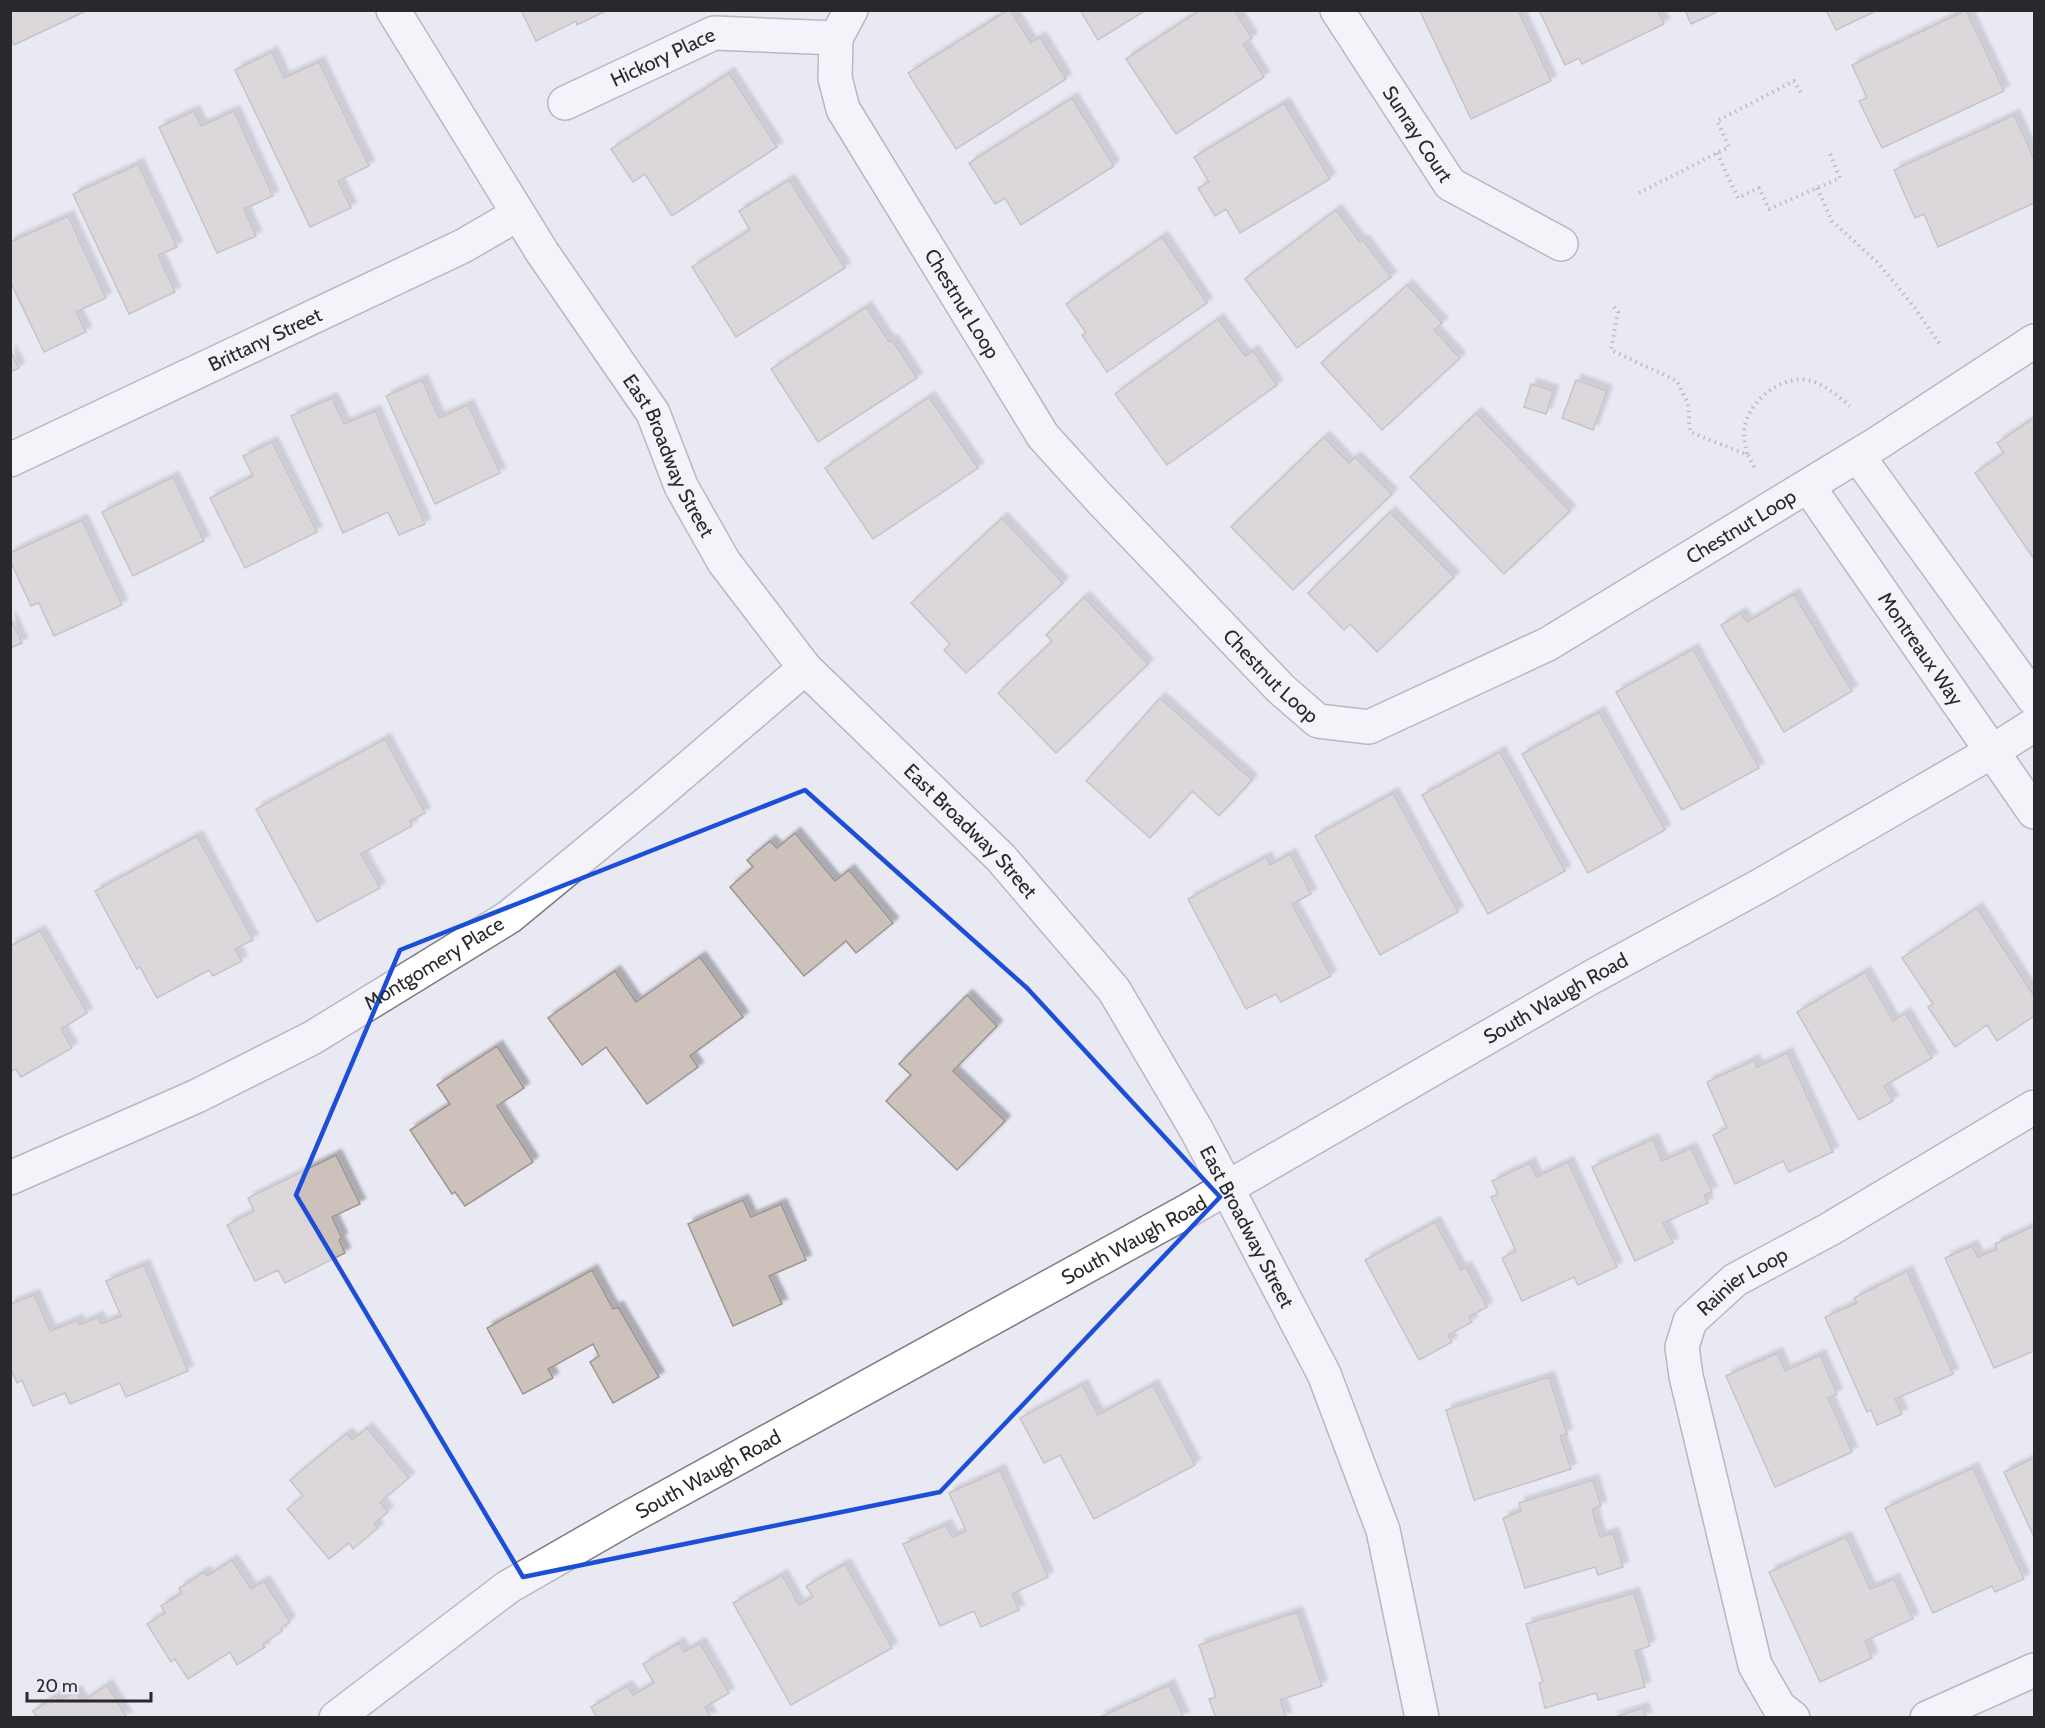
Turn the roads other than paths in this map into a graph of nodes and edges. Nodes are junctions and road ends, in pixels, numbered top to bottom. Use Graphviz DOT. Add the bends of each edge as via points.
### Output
graph roads {
  1 [pos="393,10"];
  2 [pos="1337,10"];
  3 [pos="844,24"];
  4 [pos="565,103"];
  5 [pos="519,214"];
  6 [pos="1561,244"];
  7 [pos="2034,341"];
  8 [pos="1858,456"];
  9 [pos="10,460"];
  10 [pos="1808,486"];
  11 [pos="805,668"];
  12 [pos="2034,699"];
  13 [pos="2034,725"];
  14 [pos="1993,751"];
  15 [pos="2034,812"];
  16 [pos="2034,1107"];
  17 [pos="10,1178"];
  18 [pos="1227,1188"];
  19 [pos="2034,1670"];
  20 [pos="336,1718"];
  21 [pos="1422,1718"];
  22 [pos="1793,1718"];
  23 [pos="1927,1718"];
  1 -- 5 [label="street, East Broadway Street"];
  2 -- 6 [label="street, Sunray Court" via="1450,184"];
  3 -- 4 [label="street, Hickory Place" via="714,33"];
  3 -- 10 [label="street, Chestnut Loop" via="835,78 843,109 1043,436 1273,681 1318,722 1369,727 1548,644"];
  5 -- 9 [label="street, Brittany Street" via="463,246"];
  5 -- 11 [label="street, East Broadway Street" via="653,413 681,486 724,562"];
  7 -- 8 [label="street, Chestnut Loop"];
  8 -- 10 [label="street, Chestnut Loop"];
  8 -- 12 [label="street"];
  10 -- 14 [label="street, Montreaux Way"];
  11 -- 17 [label="street, Montgomery Place" via="509,917 312,1038 197,1096"];
  11 -- 18 [label="street, East Broadway Street" via="1001,858 1114,990"];
  13 -- 14 [label="street, South Waugh Road"];
  14 -- 15 [label="street, Montreaux Way"];
  14 -- 18 [label="street, South Waugh Road"];
  16 -- 22 [label="street, Rainier Loop" via="1830,1229 1735,1280 1690,1321 1682,1347 1686,1376 1755,1665 1779,1707"];
  18 -- 20 [label="street, South Waugh Road" via="508,1587"];
  18 -- 21 [label="street, East Broadway Street" via="1324,1374 1383,1530"];
  19 -- 23 [label="street"];
}
